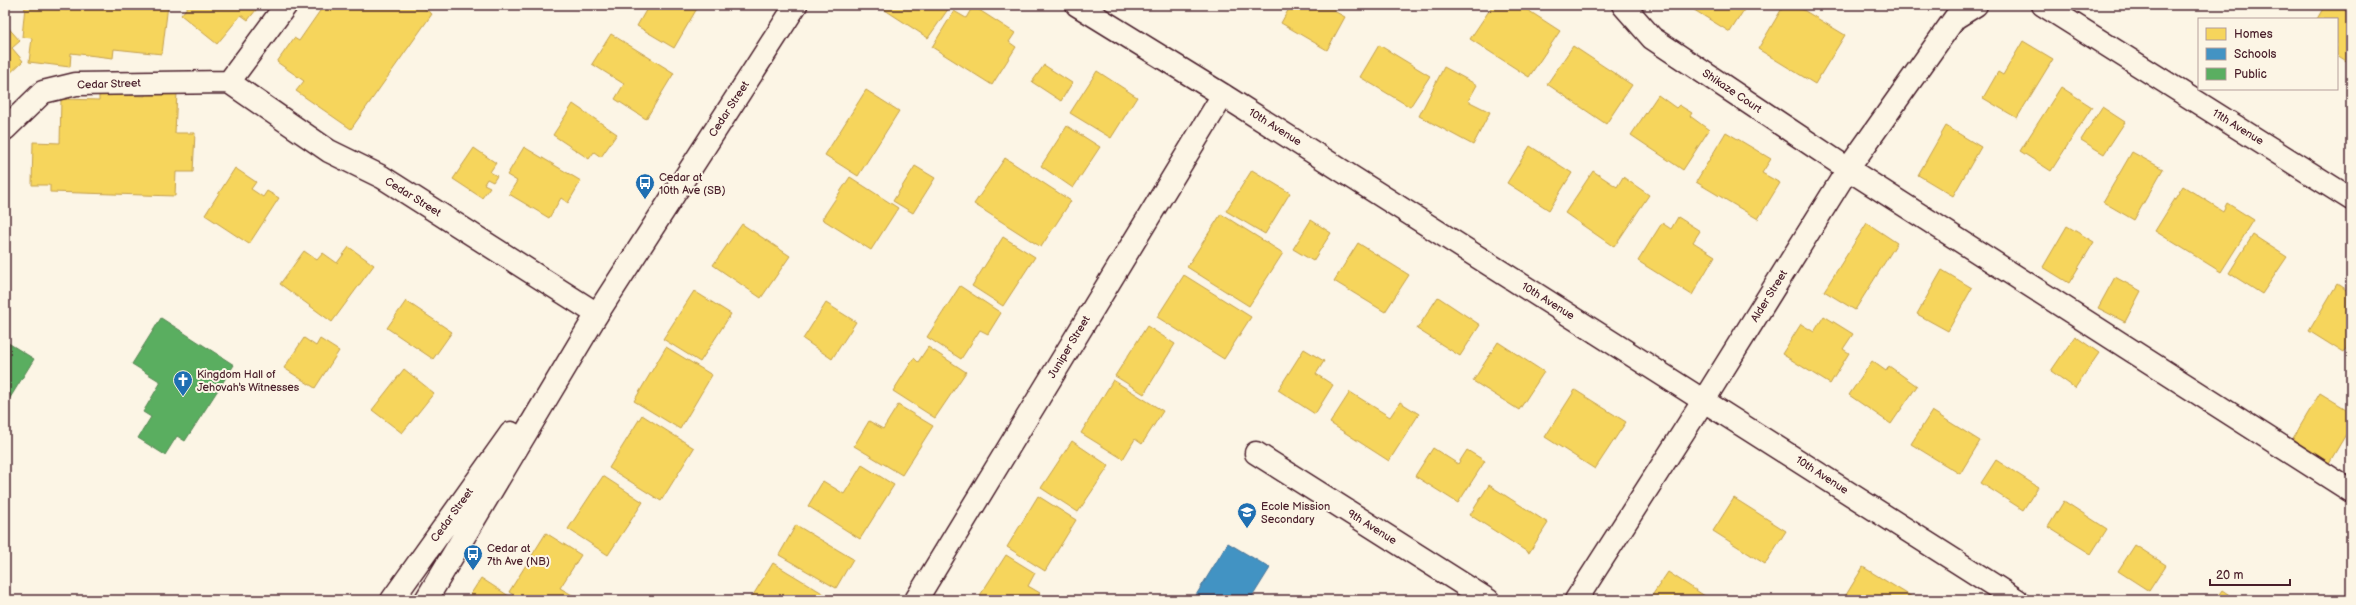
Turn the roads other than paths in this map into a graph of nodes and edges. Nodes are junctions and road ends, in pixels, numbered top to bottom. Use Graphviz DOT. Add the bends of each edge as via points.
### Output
graph roads {
  1 [pos="286,5"];
  2 [pos="796,5"];
  3 [pos="1077,5"];
  4 [pos="1623,5"];
  5 [pos="1976,5"];
  6 [pos="2043,5"];
  7 [pos="229,82"];
  8 [pos="1223,95"];
  9 [pos="5,129"];
  10 [pos="1848,169"];
  11 [pos="2351,199"];
  12 [pos="597,314"];
  13 [pos="1704,400"];
  14 [pos="1256,453"];
  15 [pos="2351,491"];
  16 [pos="392,600"];
  17 [pos="426,600"];
  18 [pos="916,600"];
  19 [pos="1488,600"];
  20 [pos="1576,600"];
  21 [pos="2017,600"];
  1 -- 7 [label="street"];
  2 -- 12 [label="street, Cedar Street"];
  3 -- 8 [label="street, 10th Avenue"];
  4 -- 10 [label="street, Shikaze Court" via="1652,38"];
  5 -- 10 [label="street, Alder Street" via="1955,18"];
  6 -- 11 [label="street, 11th Avenue"];
  7 -- 9 [label="street, Cedar Street" via="76,84 43,92"];
  7 -- 12 [label="street, Cedar Street" via="328,151 382,177"];
  8 -- 13 [label="street, 10th Avenue"];
  8 -- 18 [label="street, Juniper Street"];
  10 -- 13 [label="street, Alder Street"];
  10 -- 15 [label="street, Shikaze Court"];
  12 -- 16 [label="street, Cedar Street"];
  12 -- 17 [label="street, Cedar Street"];
  13 -- 20 [label="street, Alder Street"];
  13 -- 21 [label="street, 10th Avenue"];
  14 -- 19 [label="street, 9th Avenue"];
}
